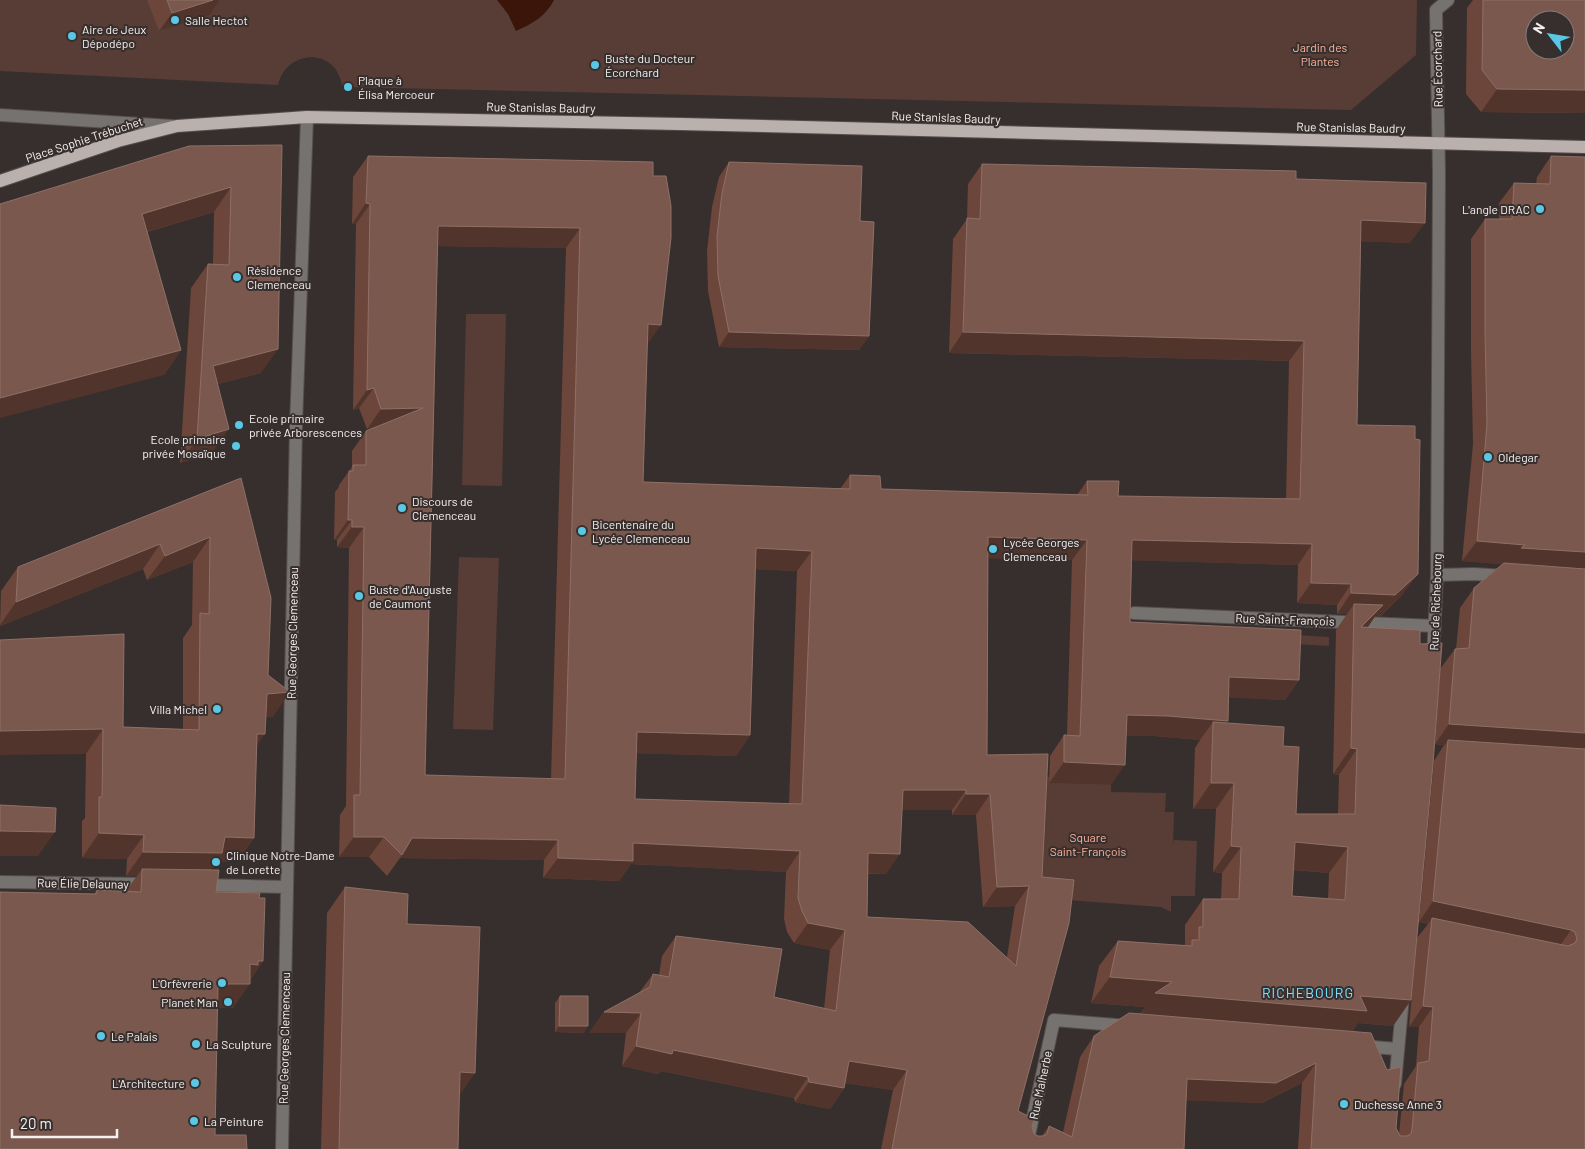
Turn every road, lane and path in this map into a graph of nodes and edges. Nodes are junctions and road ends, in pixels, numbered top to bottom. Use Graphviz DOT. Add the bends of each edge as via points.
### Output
graph roads {
  1 [pos="1448,0"];
  2 [pos="0,115"];
  3 [pos="307,117"];
  4 [pos="177,126"];
  5 [pos="1437,143"];
  6 [pos="1585,147"];
  7 [pos="0,181"];
  8 [pos="1437,575"];
  9 [pos="1520,578"];
  10 [pos="1134,613"];
  11 [pos="1435,626"];
  12 [pos="1432,675"];
  13 [pos="0,882"];
  14 [pos="158,885"];
  15 [pos="188,885"];
  16 [pos="287,887"];
  17 [pos="1404,984"];
  18 [pos="1142,1028"];
  19 [pos="1349,1045"];
  20 [pos="1398,1049"];
  21 [pos="1394,1094"];
  22 [pos="282,1149"];
  23 [pos="1026,1149"];
  1 -- 5 [label="street, Rue Écorchard" via="1436,10"];
  2 -- 4 [label="street, Place Sophie Trébuchet"];
  3 -- 4 [label="main road, Place Sophie Trébuchet"];
  3 -- 5 [label="main road, Rue Stanislas Baudry"];
  3 -- 16 [label="street, Rue Georges Clemenceau" via="296,426"];
  4 -- 7 [label="main road, Place Sophie Trébuchet" via="118,141"];
  5 -- 6 [label="main road, Rue Stanislas Baudry"];
  5 -- 8 [label="street, Rue de Richebourg"];
  8 -- 9 [label="street"];
  8 -- 11 [label="street, Rue de Richebourg"];
  10 -- 11 [label="street, Rue Saint-François"];
  11 -- 12 [label="street, Rue de Richebourg"];
  13 -- 14 [label="street, Rue Élie Delaunay"];
  15 -- 16 [label="street"];
  16 -- 22 [label="street, Rue Georges Clemenceau"];
  17 -- 20 [label="street"];
  18 -- 23 [label="street, Rue Malherbe" via="1054,1020"];
  19 -- 20 [label="street"];
  20 -- 21 [label="street"];
}
